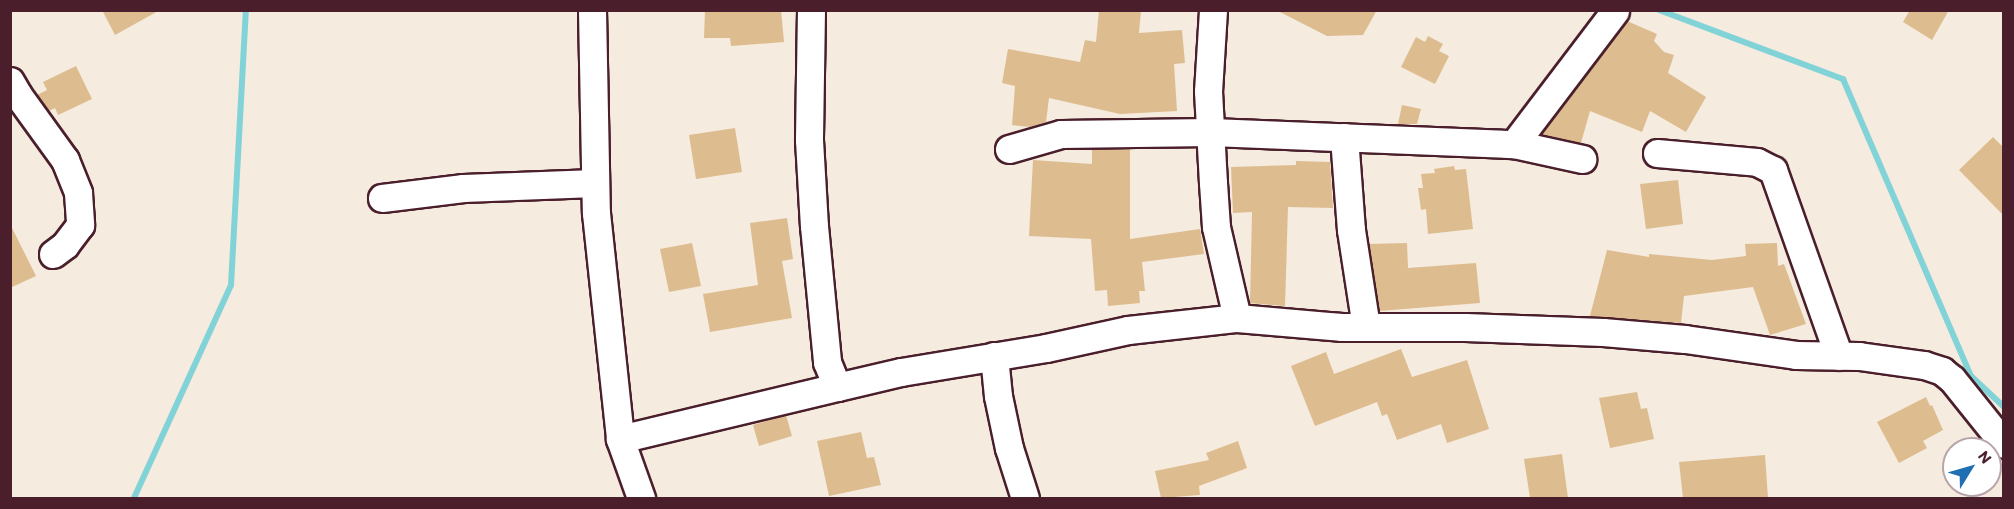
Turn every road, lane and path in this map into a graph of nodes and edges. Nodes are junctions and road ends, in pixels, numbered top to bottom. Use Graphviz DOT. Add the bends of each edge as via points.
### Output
graph roads {
  1 [pos="592,10"];
  2 [pos="811,10"];
  3 [pos="1213,10"];
  4 [pos="1614,11"];
  5 [pos="10,81"];
  6 [pos="1211,132"];
  7 [pos="1344,137"];
  8 [pos="1514,144"];
  9 [pos="1010,149"];
  10 [pos="1657,153"];
  11 [pos="1582,159"];
  12 [pos="595,183"];
  13 [pos="382,198"];
  14 [pos="53,254"];
  15 [pos="1237,318"];
  16 [pos="1366,327"];
  17 [pos="994,356"];
  18 [pos="1839,356"];
  19 [pos="837,387"];
  20 [pos="620,439"];
  21 [pos="2004,444"];
  22 [pos="641,498"];
  23 [pos="1025,498"];
  1 -- 12 [label="street"];
  2 -- 19 [label="street" via="814,226 827,363"];
  3 -- 6 [label="street" via="1208,91"];
  4 -- 8 [label="street"];
  5 -- 14 [label="street" via="65,160 78,193 80,225 66,245"];
  6 -- 7 [label="street"];
  6 -- 9 [label="street" via="1061,134"];
  6 -- 15 [label="street" via="1216,227"];
  7 -- 8 [label="street"];
  7 -- 16 [label="street" via="1351,230"];
  8 -- 11 [label="street"];
  10 -- 18 [label="street" via="1757,162 1773,170"];
  12 -- 13 [label="street" via="463,188"];
  12 -- 20 [label="street"];
  15 -- 16 [label="street"];
  15 -- 17 [label="street" via="1128,330"];
  16 -- 18 [label="street" via="1603,332 1796,355"];
  17 -- 19 [label="street"];
  17 -- 23 [label="street" via="1009,448"];
  18 -- 21 [label="street" via="1924,365 1942,371"];
  19 -- 20 [label="street"];
  20 -- 22 [label="street"];
}
